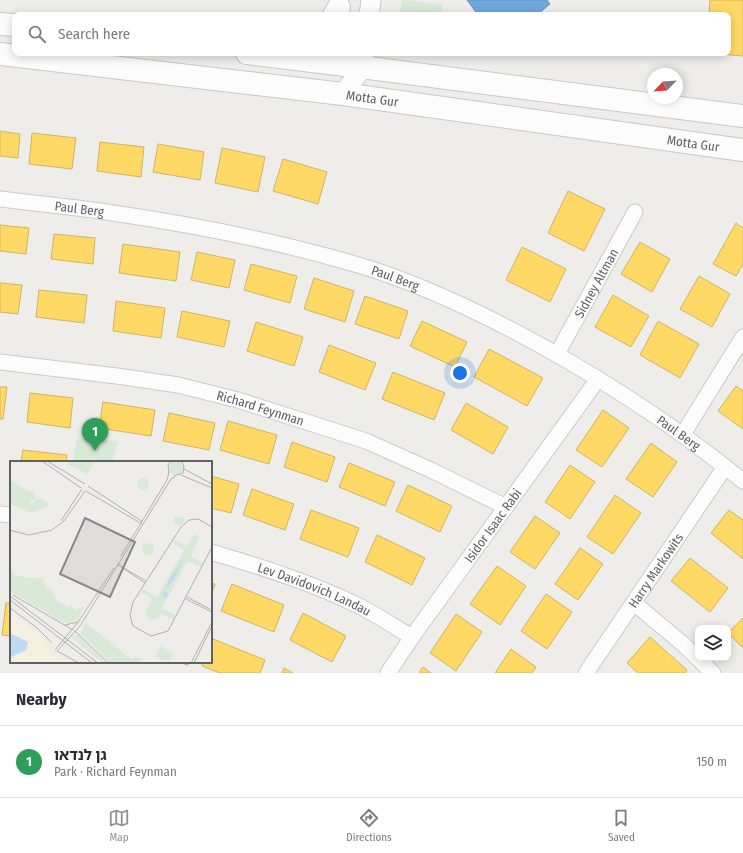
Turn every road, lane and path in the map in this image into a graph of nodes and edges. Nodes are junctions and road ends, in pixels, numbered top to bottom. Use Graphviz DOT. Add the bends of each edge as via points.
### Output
graph roads {
  1 [pos="371,0"];
  2 [pos="369,12"];
  3 [pos="0,24"];
  4 [pos="12,25"];
  5 [pos="0,54"];
  6 [pos="12,55"];
  7 [pos="17,56"];
  8 [pos="295,56"];
  9 [pos="389,56"];
  10 [pos="333,58"];
  11 [pos="364,60"];
  12 [pos="420,75"];
  13 [pos="343,94"];
  14 [pos="743,116"];
  15 [pos="743,150"];
  16 [pos="0,199"];
  17 [pos="635,212"];
  18 [pos="743,338"];
  19 [pos="557,354"];
  20 [pos="0,362"];
  21 [pos="598,379"];
  22 [pos="683,434"];
  23 [pos="725,467"];
  24 [pos="743,481"];
  25 [pos="506,507"];
  26 [pos="0,514"];
  27 [pos="10,515"];
  28 [pos="212,552"];
  29 [pos="634,603"];
  30 [pos="412,637"];
  31 [pos="388,673"];
  32 [pos="586,673"];
  33 [pos="713,673"];
  1 -- 2 [label="street"];
  3 -- 4 [label="main road"];
  5 -- 6 [label="main road, Motta Gur"];
  7 -- 13 [label="main road, Motta Gur"];
  8 -- 10 [label="main road"];
  9 -- 12 [label="main road" via="397,64"];
  10 -- 11 [label="main road"];
  10 -- 13 [label="street"];
  11 -- 12 [label="main road"];
  11 -- 13 [label="street"];
  12 -- 14 [label="main road"];
  13 -- 15 [label="main road, Motta Gur"];
  16 -- 19 [label="street, Paul Berg" via="113,213 239,234 357,264 450,299"];
  17 -- 19 [label="street, Sidney Altman"];
  18 -- 22 [label="street"];
  19 -- 21 [label="street, Paul Berg"];
  20 -- 25 [label="street, Richard Feynman" via="170,384 238,400 366,441"];
  21 -- 22 [label="street, Paul Berg"];
  21 -- 25 [label="street, Isidor Isaac Rabi"];
  22 -- 23 [label="street, Paul Berg"];
  23 -- 24 [label="street, Paul Berg"];
  23 -- 29 [label="street, Harry Markowits"];
  25 -- 30 [label="street, Isidor Isaac Rabi"];
  26 -- 27 [label="street"];
  28 -- 30 [label="street, Lev Davidovich Landau" via="328,592 360,606"];
  29 -- 32 [label="street, Harry Markowits"];
  29 -- 33 [label="street"];
  30 -- 31 [label="street, Isidor Isaac Rabi"];
}
